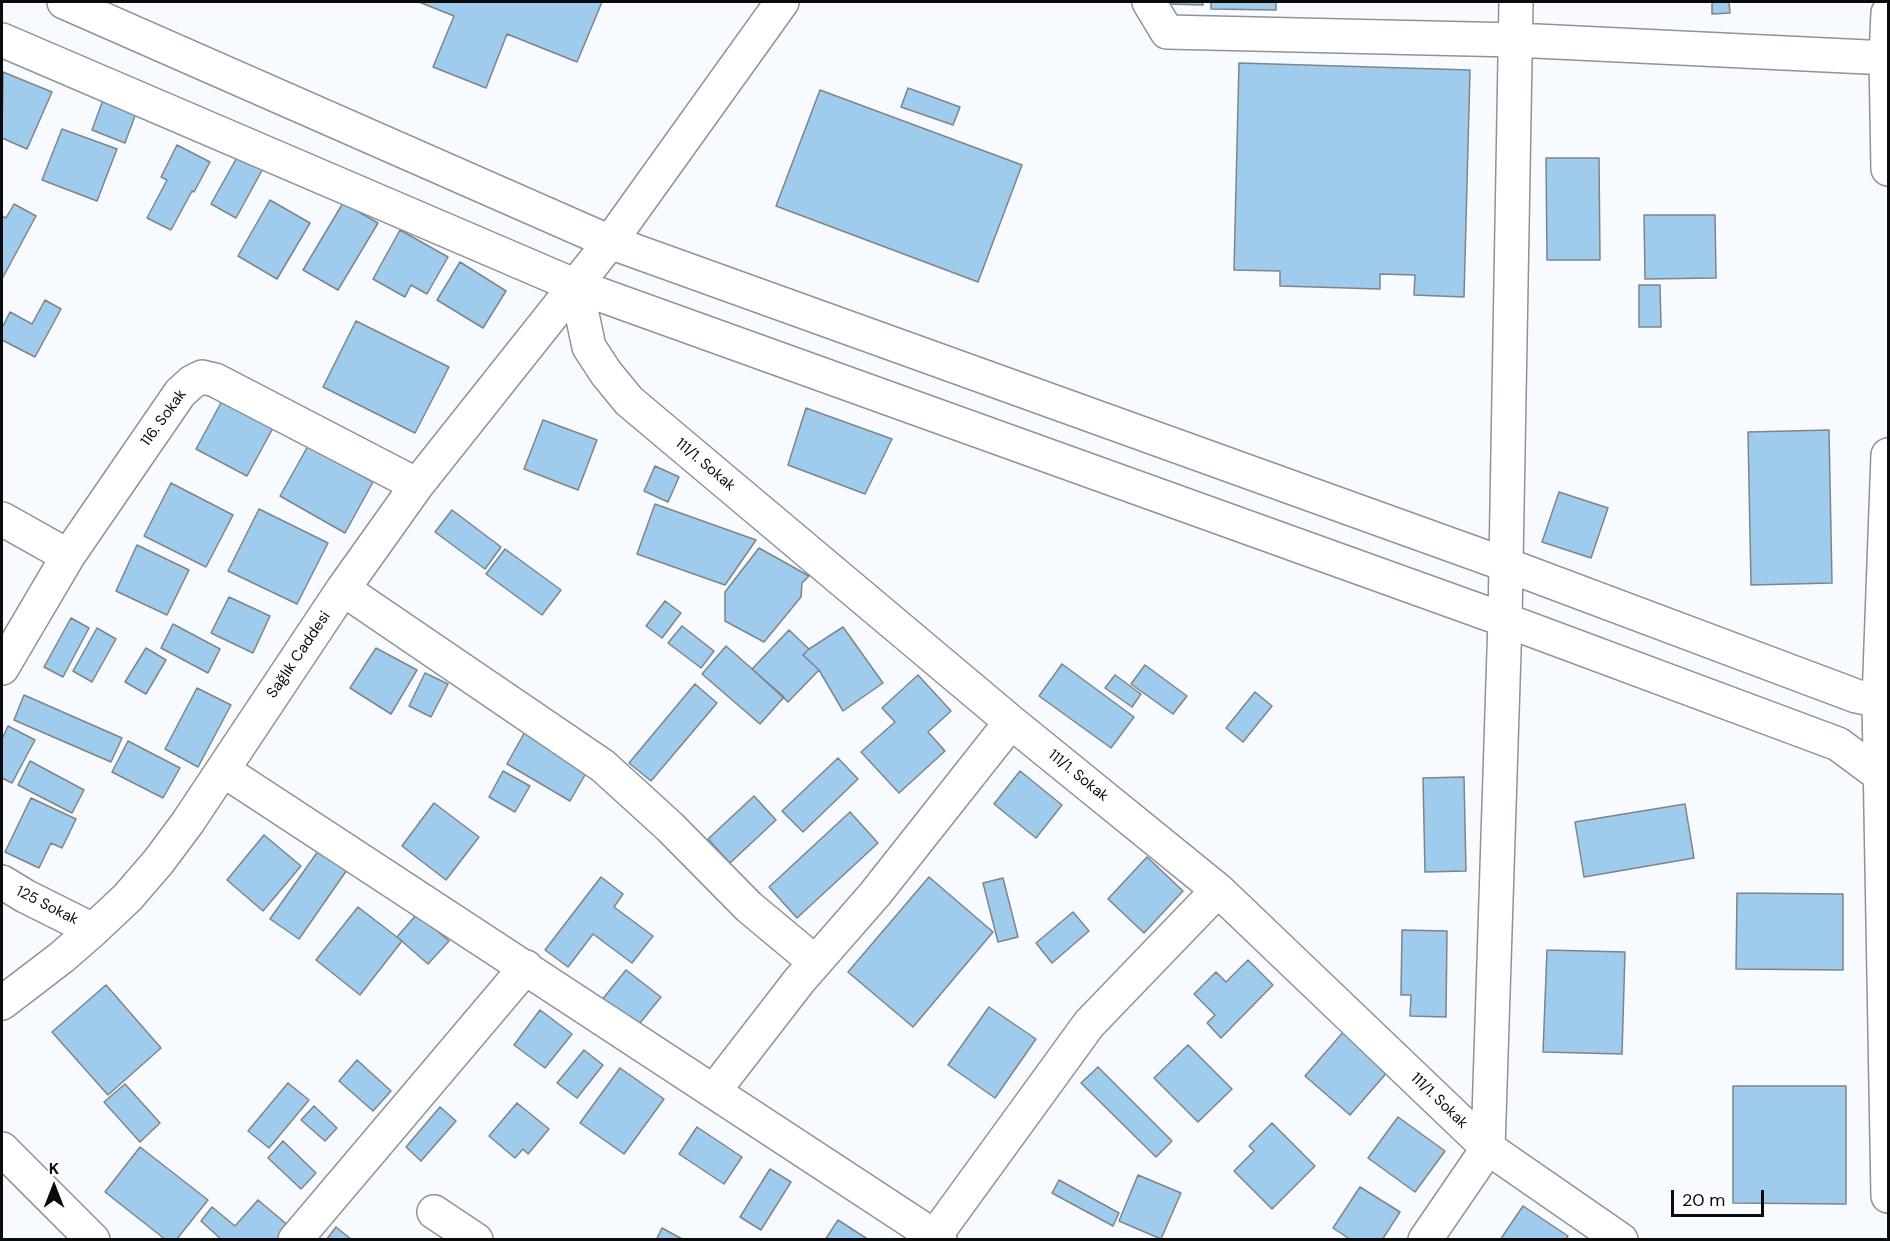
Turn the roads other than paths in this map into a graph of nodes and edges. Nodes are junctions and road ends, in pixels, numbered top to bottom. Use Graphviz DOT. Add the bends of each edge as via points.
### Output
graph roads {
  1 [pos="64,2"];
  2 [pos="782,2"];
  3 [pos="1149,2"];
  4 [pos="1516,2"];
  5 [pos="1888,13"];
  6 [pos="2,40"];
  7 [pos="1515,40"];
  8 [pos="1887,58"];
  9 [pos="1888,169"];
  10 [pos="610,242"];
  11 [pos="576,286"];
  12 [pos="1888,455"];
  13 [pos="417,485"];
  14 [pos="2,519"];
  15 [pos="68,556"];
  16 [pos="1507,565"];
  17 [pos="343,589"];
  18 [pos="1505,620"];
  19 [pos="2,668"];
  20 [pos="1884,704"];
  21 [pos="1011,722"];
  22 [pos="223,770"];
  23 [pos="1885,780"];
  24 [pos="2,882"];
  25 [pos="1218,890"];
  26 [pos="93,930"];
  27 [pos="815,962"];
  28 [pos="526,967"];
  29 [pos="2,1003"];
  30 [pos="714,1091"];
  31 [pos="1488,1148"];
  32 [pos="2,1149"];
  33 [pos="1888,1196"];
  34 [pos="434,1212"];
  35 [pos="936,1238"];
  36 [pos="93,1239"];
  37 [pos="295,1239"];
  38 [pos="476,1239"];
  39 [pos="1425,1239"];
  40 [pos="1621,1239"];
  1 -- 10 [label="street"];
  2 -- 10 [label="street, Sağlık Caddesi"];
  3 -- 7 [label="street" via="1167,32"];
  4 -- 7 [label="street"];
  5 -- 8 [label="street"];
  6 -- 11 [label="street"];
  7 -- 8 [label="street"];
  7 -- 16 [label="street"];
  8 -- 9 [label="street"];
  10 -- 11 [label="street, Sağlık Caddesi"];
  10 -- 16 [label="street"];
  11 -- 13 [label="street, Sağlık Caddesi"];
  11 -- 18 [label="street"];
  11 -- 21 [label="street, 111/1. Sokak" via="589,347 629,401"];
  12 -- 20 [label="street"];
  13 -- 15 [label="street, 116. Sokak" via="215,380 202,377 180,393"];
  13 -- 17 [label="street, Sağlık Caddesi"];
  14 -- 15 [label="street"];
  15 -- 19 [label="street, 116. Sokak"];
  16 -- 18 [label="street"];
  16 -- 20 [label="street"];
  17 -- 22 [label="street, Sağlık Caddesi"];
  17 -- 27 [label="street" via="603,766 749,907"];
  18 -- 23 [label="street" via="1838,744"];
  18 -- 31 [label="street"];
  20 -- 23 [label="street"];
  21 -- 25 [label="street, 111/1. Sokak"];
  21 -- 27 [label="street" via="875,894"];
  22 -- 26 [label="street, Sağlık Caddesi" via="159,861"];
  22 -- 28 [label="street"];
  23 -- 33 [label="street"];
  24 -- 26 [label="street, 125 Sokak"];
  25 -- 31 [label="street, 111/1. Sokak"];
  25 -- 35 [label="street" via="1089,1024"];
  26 -- 29 [label="street, Sağlık Caddesi"];
  27 -- 30 [label="street"];
  28 -- 30 [label="street"];
  28 -- 37 [label="street"];
  30 -- 35 [label="street"];
  31 -- 39 [label="street"];
  31 -- 40 [label="street, 111/1. Sokak"];
  32 -- 36 [label="street"];
  34 -- 38 [label="street"];
}
